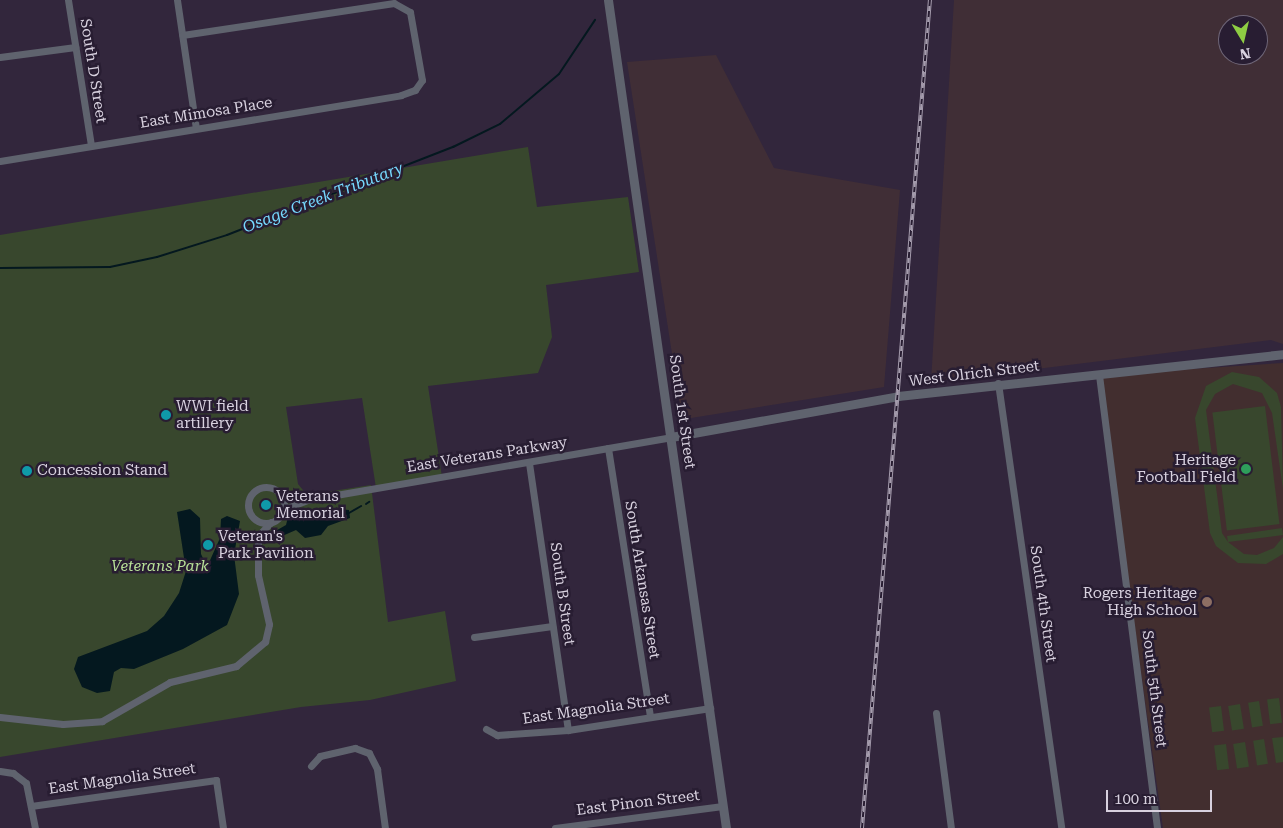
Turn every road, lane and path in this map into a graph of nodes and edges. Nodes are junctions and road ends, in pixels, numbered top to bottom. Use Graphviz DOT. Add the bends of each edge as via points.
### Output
graph roads {
  1 [pos="68,0"];
  2 [pos="176,0"];
  3 [pos="608,0"];
  4 [pos="182,35"];
  5 [pos="75,47"];
  6 [pos="0,57"];
  7 [pos="196,128"];
  8 [pos="91,145"];
  9 [pos="0,161"];
  10 [pos="1283,354"];
  11 [pos="1099,375"];
  12 [pos="998,383"];
  13 [pos="671,437"];
  14 [pos="608,448"];
  15 [pos="529,462"];
  16 [pos="280,494"];
  17 [pos="307,500"];
  18 [pos="284,509"];
  19 [pos="255,519"];
  20 [pos="271,522"];
  21 [pos="259,533"];
  22 [pos="552,626"];
  23 [pos="474,637"];
  24 [pos="710,708"];
  25 [pos="936,713"];
  26 [pos="650,716"];
  27 [pos="0,717"];
  28 [pos="486,729"];
  29 [pos="568,730"];
  30 [pos="311,766"];
  31 [pos="0,771"];
  32 [pos="31,806"];
  33 [pos="723,806"];
  34 [pos="599,825"];
  35 [pos="35,828"];
  36 [pos="223,828"];
  37 [pos="385,828"];
  38 [pos="555,828"];
  39 [pos="726,828"];
  40 [pos="951,828"];
  41 [pos="1060,828"];
  42 [pos="1157,828"];
  1 -- 5 [label="street, South D Street"];
  2 -- 4 [label="street"];
  3 -- 13 [label="street, South 1st Street"];
  4 -- 7 [label="street"];
  4 -- 7 [label="street, East Mimosa Place" via="375,5 403,5 410,12 422,70 415,90"];
  5 -- 6 [label="street"];
  5 -- 8 [label="street, South D Street"];
  7 -- 8 [label="street, East Mimosa Place"];
  8 -- 9 [label="street, East Mimosa Place"];
  10 -- 11 [label="street, West Olrich Street"];
  11 -- 12 [label="street, West Olrich Street"];
  11 -- 42 [label="street, South 5th Street"];
  12 -- 13 [label="street, West Olrich Street"];
  12 -- 41 [label="street, South 4th Street"];
  13 -- 14 [label="street, East Veterans Parkway"];
  13 -- 24 [label="street, South 1st Street"];
  14 -- 15 [label="street, East Veterans Parkway"];
  14 -- 26 [label="street, South Arkansas Street"];
  15 -- 17 [label="street, East Veterans Parkway"];
  15 -- 22 [label="street, South B Street"];
  16 -- 17 [label="street, East Veterans Parkway"];
  16 -- 18 [label="street"];
  16 -- 19 [label="street, East Veterans Parkway" via="269,487 254,492 248,506"];
  17 -- 18 [label="street, East Veterans Parkway"];
  18 -- 20 [label="street, East Veterans Parkway"];
  19 -- 20 [label="street"];
  19 -- 21 [label="street"];
  20 -- 21 [label="street, East Veterans Parkway"];
  21 -- 27 [label="street" via="258,575 269,624 265,642 236,666 170,682 102,721 63,724"];
  22 -- 23 [label="street"];
  22 -- 29 [label="street, South B Street"];
  24 -- 26 [label="street, East Magnolia Street"];
  24 -- 33 [label="street, South 1st Street"];
  25 -- 40 [label="street"];
  26 -- 29 [label="street, East Magnolia Street"];
  28 -- 29 [label="street, East Magnolia Street" via="497,735"];
  30 -- 37 [label="street" via="320,756 355,748 369,753 377,769"];
  31 -- 32 [label="street" via="13,773 26,783"];
  32 -- 35 [label="street"];
  32 -- 36 [label="street, East Magnolia Street" via="216,780"];
  33 -- 34 [label="street, East Pinon Street"];
  33 -- 39 [label="street, South 1st Street"];
  34 -- 38 [label="street, East Pinon Street"];
}
